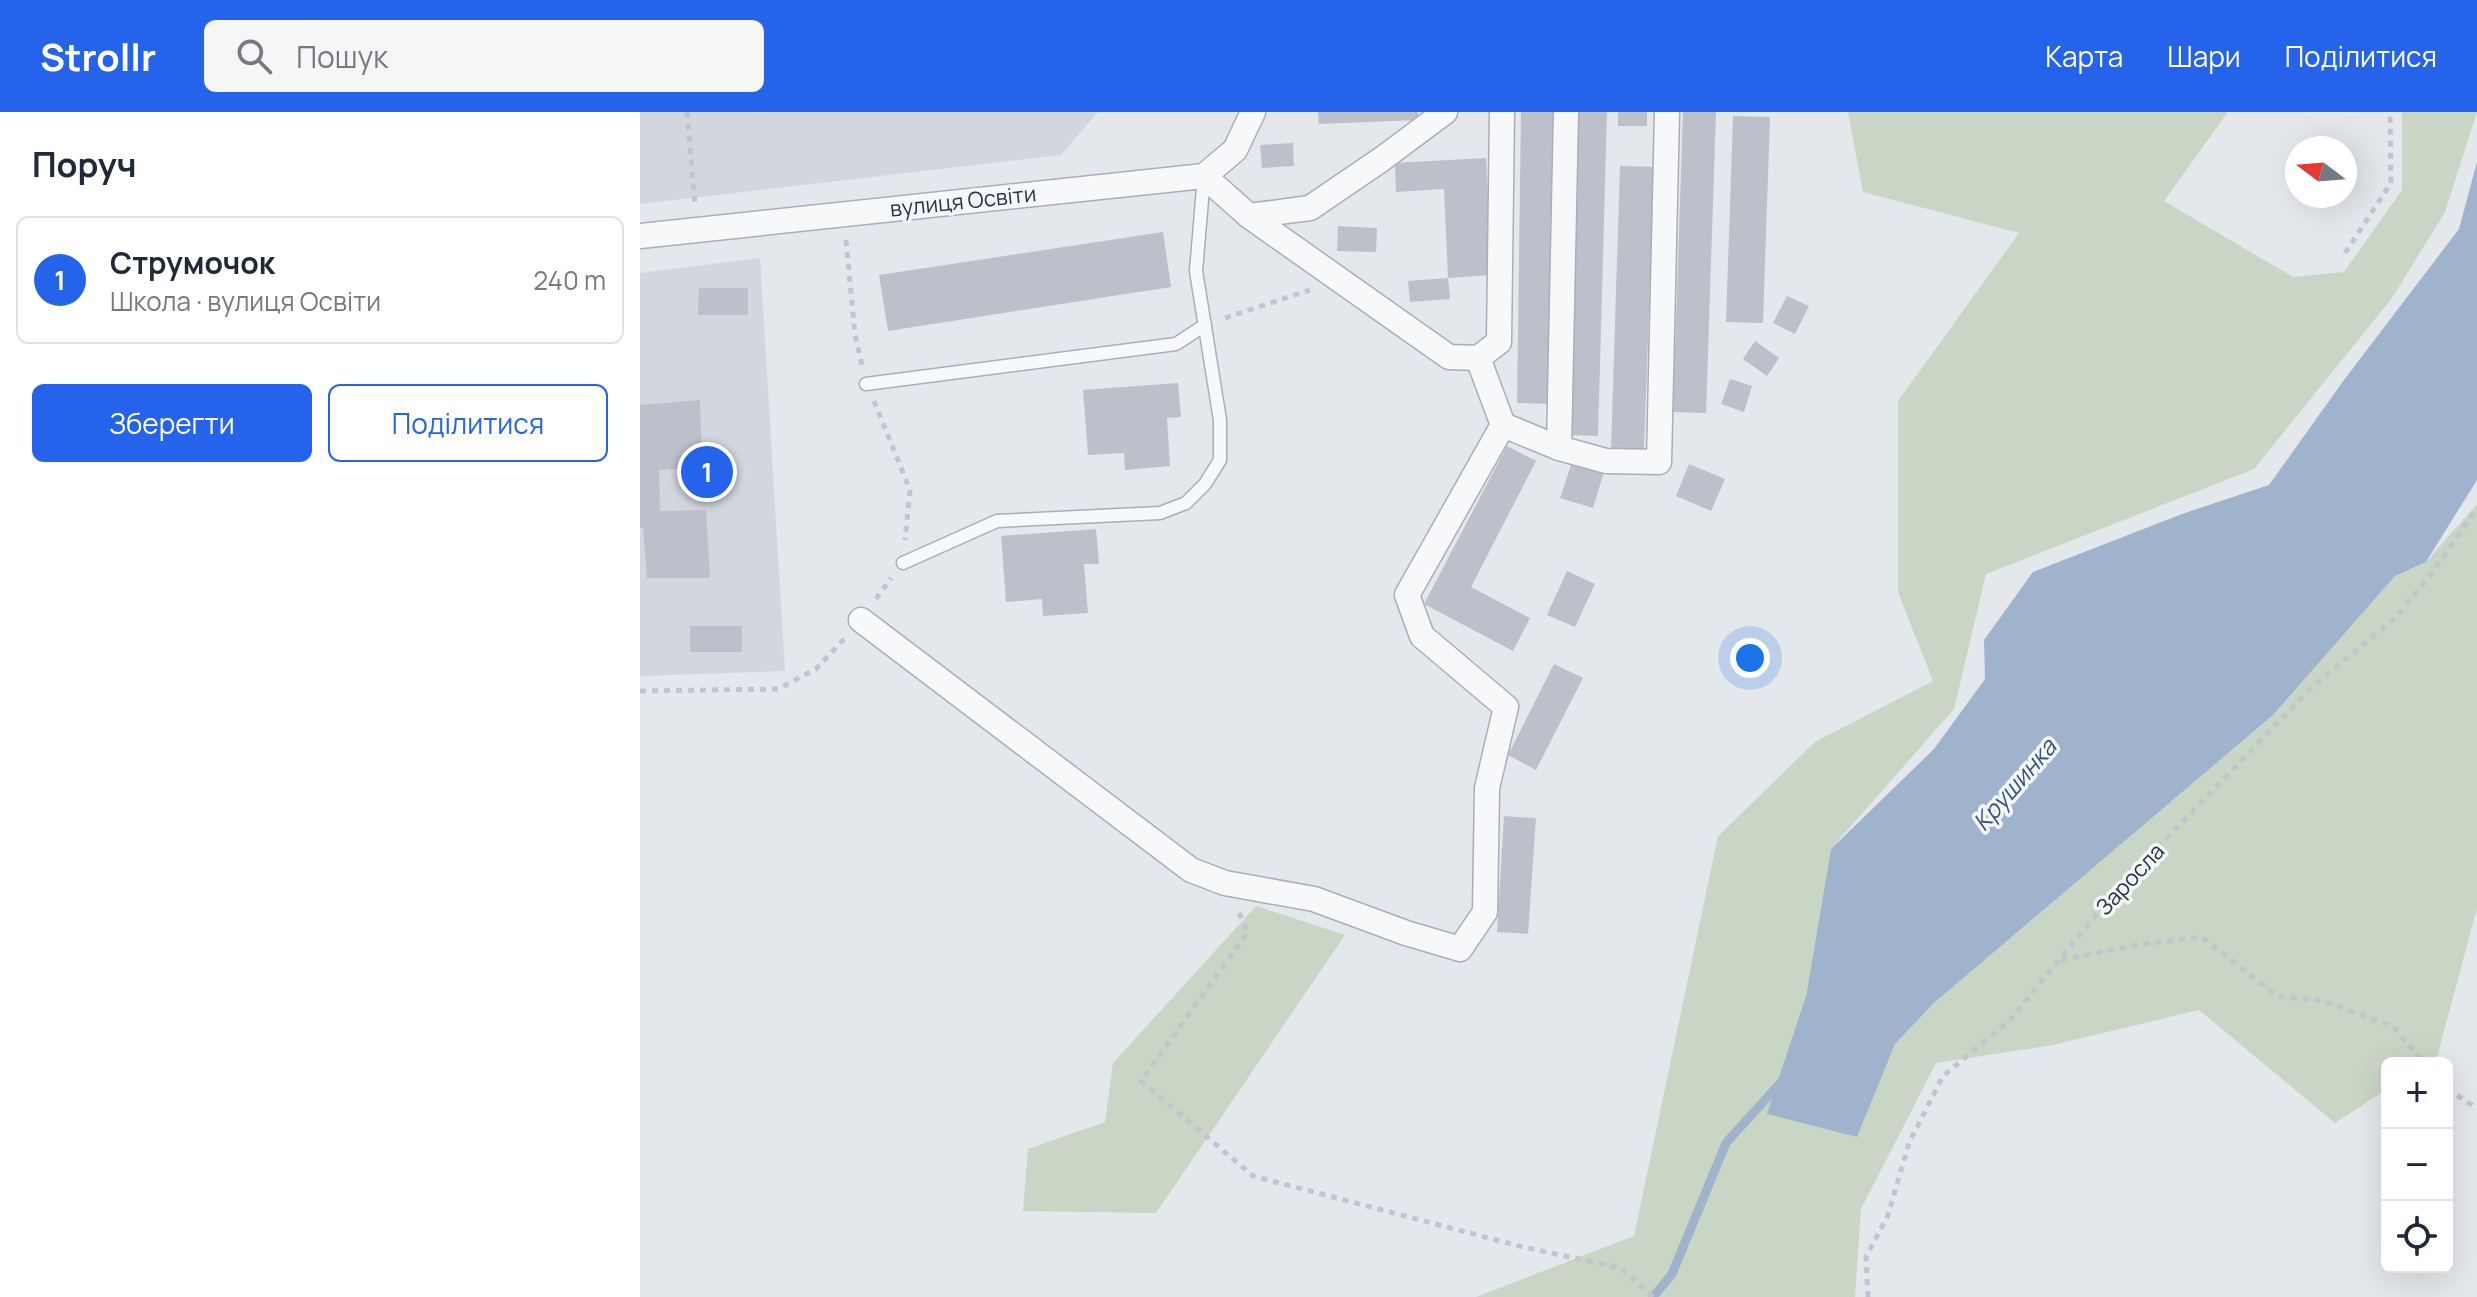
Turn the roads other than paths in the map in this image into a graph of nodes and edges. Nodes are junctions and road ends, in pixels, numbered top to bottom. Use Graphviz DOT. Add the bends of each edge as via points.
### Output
graph roads {
  1 [pos="1253,112"];
  2 [pos="1445,112"];
  3 [pos="1502,112"];
  4 [pos="1566,112"];
  5 [pos="1667,112"];
  6 [pos="1204,176"];
  7 [pos="1249,216"];
  8 [pos="640,236"];
  9 [pos="1205,325"];
  10 [pos="1478,358"];
  11 [pos="866,384"];
  12 [pos="1503,425"];
  13 [pos="1559,448"];
  14 [pos="903,563"];
  15 [pos="861,620"];
  1 -- 6 [label="street" via="1235,150"];
  2 -- 7 [label="street" via="1310,208"];
  3 -- 10 [label="street" via="1499,342"];
  4 -- 13 [label="street"];
  5 -- 13 [label="street" via="1659,462 1606,461"];
  6 -- 7 [label="street"];
  6 -- 8 [label="street, вулиця Освіти"];
  6 -- 9 [label="lane" via="1196,271"];
  7 -- 10 [label="street" via="1449,357"];
  9 -- 11 [label="lane" via="1176,344"];
  9 -- 14 [label="lane" via="1220,420 1220,460 1186,503 1160,513 997,521"];
  10 -- 12 [label="street"];
  12 -- 13 [label="street"];
  12 -- 15 [label="street" via="1407,595 1422,636 1506,707 1487,788 1485,912 1460,949 1314,899 1225,883 1191,870"];
}
